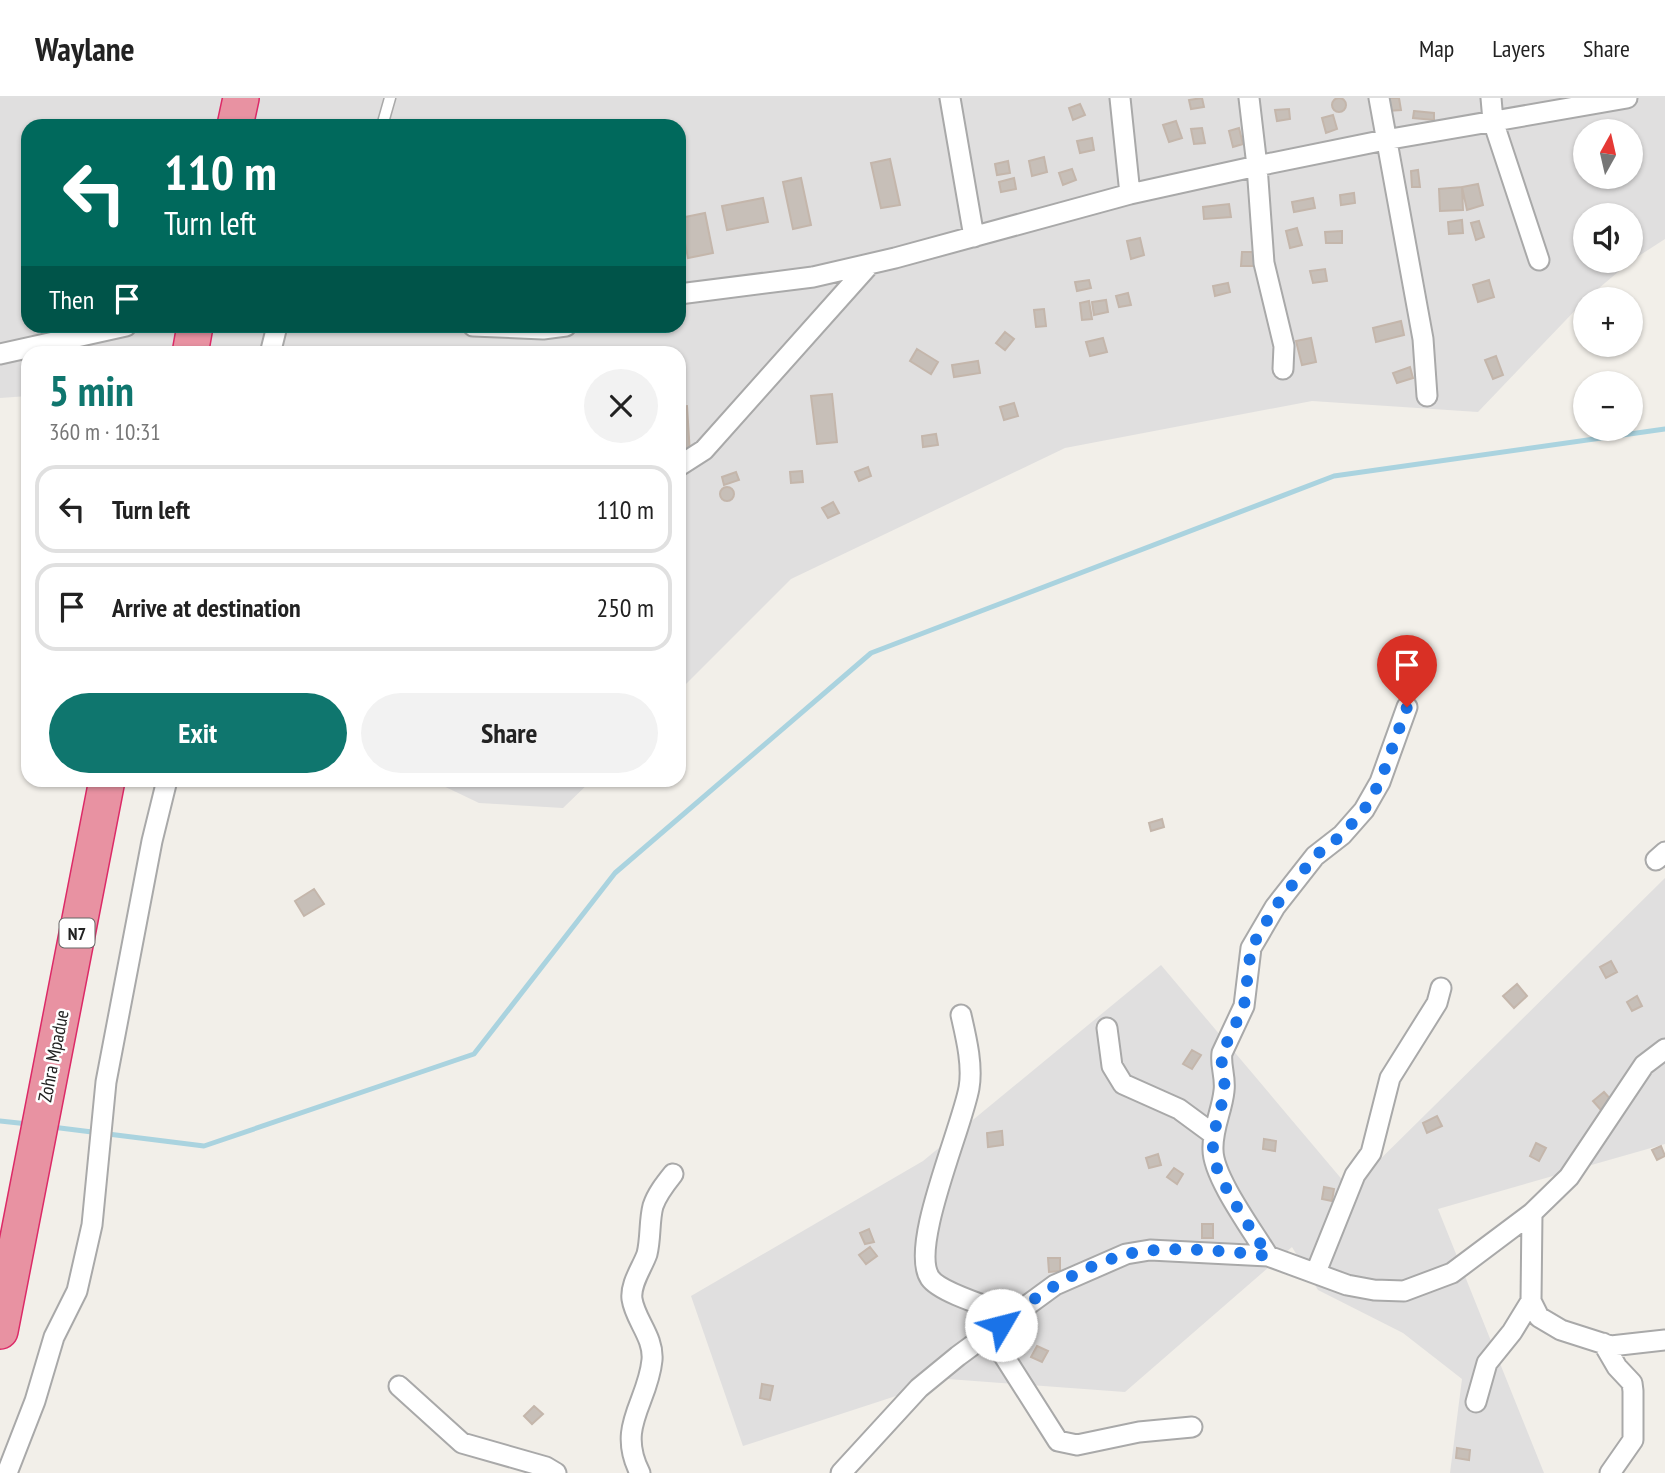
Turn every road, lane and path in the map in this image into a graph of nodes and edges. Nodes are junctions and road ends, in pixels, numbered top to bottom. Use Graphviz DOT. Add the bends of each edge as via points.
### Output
graph roads {
  1 [pos="241,98"];
  2 [pos="390,98"];
  3 [pos="950,98"];
  4 [pos="1120,98"];
  5 [pos="1249,98"];
  6 [pos="1379,98"];
  7 [pos="1491,98"];
  8 [pos="1627,98"];
  9 [pos="236,119"];
  10 [pos="384,119"];
  11 [pos="1493,121"];
  12 [pos="1385,139"];
  13 [pos="1257,166"];
  14 [pos="1130,194"];
  15 [pos="974,237"];
  16 [pos="1539,260"];
  17 [pos="870,264"];
  18 [pos="686,293"];
  19 [pos="96,333"];
  20 [pos="39,346"];
  21 [pos="21,350"];
  22 [pos="0,355"];
  23 [pos="1283,369"];
  24 [pos="1427,396"];
  25 [pos="686,462"];
  26 [pos="1407,707"];
  27 [pos="106,787"];
  28 [pos="165,787"];
  29 [pos="1441,988"];
  30 [pos="961,1014"];
  31 [pos="1107,1028"];
  32 [pos="1665,1049"];
  33 [pos="1213,1134"];
  34 [pos="673,1174"];
  35 [pos="1532,1213"];
  36 [pos="1268,1256"];
  37 [pos="1316,1272"];
  38 [pos="1531,1301"];
  39 [pos="1012,1315"];
  40 [pos="0,1331"];
  41 [pos="990,1334"];
  42 [pos="1665,1340"];
  43 [pos="1602,1343"];
  44 [pos="399,1386"];
  45 [pos="1476,1402"];
  46 [pos="1192,1427"];
  47 [pos="7,1473"];
  48 [pos="556,1473"];
  49 [pos="640,1473"];
  50 [pos="841,1473"];
  51 [pos="1610,1473"];
  1 -- 9 [label="highway"];
  2 -- 10 [label="lane"];
  3 -- 15 [label="street"];
  4 -- 14 [label="street"];
  5 -- 13 [label="street"];
  6 -- 12 [label="street"];
  7 -- 11 [label="street"];
  8 -- 11 [label="street"];
  11 -- 12 [label="street"];
  11 -- 16 [label="street"];
  12 -- 13 [label="street"];
  12 -- 24 [label="street" via="1423,339"];
  13 -- 14 [label="street"];
  13 -- 23 [label="street" via="1264,263 1284,346"];
  14 -- 15 [label="street"];
  15 -- 17 [label="street"];
  17 -- 18 [label="street" via="813,277"];
  17 -- 25 [label="street" via="704,450"];
  19 -- 20 [label="street"];
  21 -- 22 [label="street"];
  26 -- 33 [label="street" via="1380,782 1364,810 1315,856 1275,907 1251,948 1244,1006 1222,1053 1226,1077"];
  27 -- 40 [label="highway, Zohra Mpadue / N7"];
  28 -- 47 [label="street" via="106,1082 92,1225 77,1291 54,1338"];
  29 -- 37 [label="street" via="1437,1003 1390,1078 1371,1153 1355,1175"];
  30 -- 39 [label="street" via="969,1087 932,1204 924,1259 937,1286"];
  31 -- 33 [label="street" via="1112,1066 1123,1084 1180,1110"];
  32 -- 35 [label="street" via="1644,1065 1577,1169"];
  33 -- 36 [label="street" via="1220,1175"];
  34 -- 49 [label="street" via="653,1206 647,1252 632,1292 632,1303 650,1340 652,1360 631,1433 633,1459"];
  35 -- 37 [label="street" via="1452,1273 1404,1291 1347,1284"];
  35 -- 38 [label="street"];
  36 -- 37 [label="street"];
  36 -- 39 [label="street" via="1150,1250 1126,1254 1067,1278"];
  38 -- 43 [label="street" via="1547,1324"];
  38 -- 45 [label="street" via="1487,1363"];
  39 -- 41 [label="street"];
  41 -- 46 [label="street" via="1058,1441 1065,1445"];
  41 -- 50 [label="street" via="919,1388"];
  42 -- 43 [label="street" via="1625,1346"];
  43 -- 51 [label="street" via="1632,1383 1633,1391 1633,1440"];
  44 -- 48 [label="street" via="462,1443"];
}
